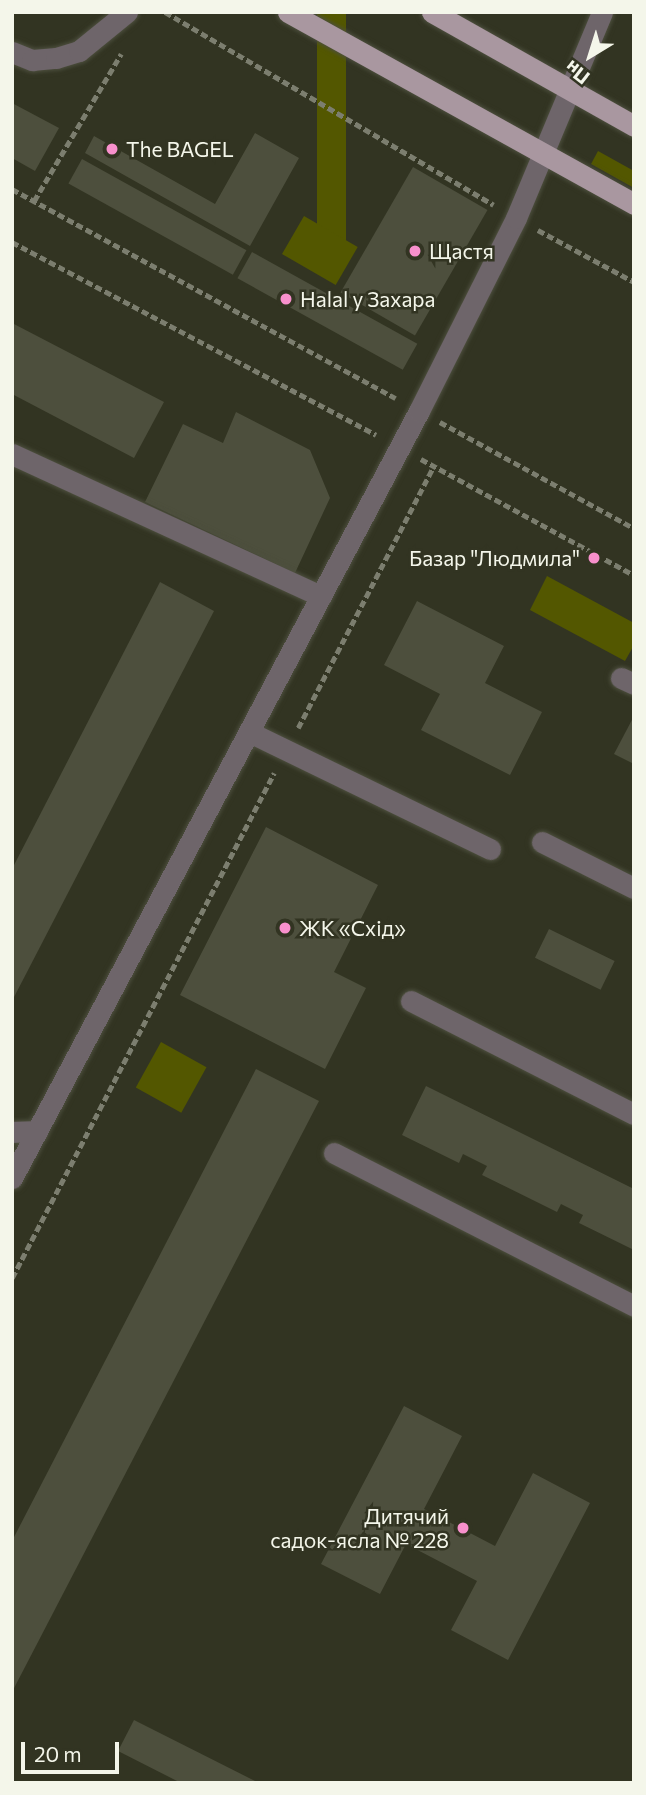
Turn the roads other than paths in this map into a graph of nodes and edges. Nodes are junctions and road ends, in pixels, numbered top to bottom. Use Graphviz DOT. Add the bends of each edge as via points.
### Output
graph roads {
  1 [pos="127,12"];
  2 [pos="288,12"];
  3 [pos="432,12"];
  4 [pos="602,12"];
  5 [pos="12,52"];
  6 [pos="570,90"];
  7 [pos="634,126"];
  8 [pos="542,153"];
  9 [pos="634,204"];
  10 [pos="12,454"];
  11 [pos="321,596"];
  12 [pos="249,732"];
  13 [pos="542,842"];
  14 [pos="490,849"];
  15 [pos="634,888"];
  16 [pos="411,1001"];
  17 [pos="634,1114"];
  18 [pos="37,1131"];
  19 [pos="12,1132"];
  20 [pos="334,1153"];
  21 [pos="12,1178"];
  22 [pos="634,1306"];
  1 -- 5 [label="street" via="79,51 32,60"];
  2 -- 8 [label="main road"];
  3 -- 6 [label="main road"];
  4 -- 6 [label="street"];
  6 -- 7 [label="main road"];
  6 -- 8 [label="street"];
  8 -- 9 [label="main road"];
  8 -- 11 [label="street" via="516,218"];
  10 -- 11 [label="street"];
  11 -- 12 [label="street"];
  12 -- 14 [label="street"];
  12 -- 18 [label="street"];
  13 -- 15 [label="street"];
  16 -- 17 [label="street"];
  18 -- 19 [label="street"];
  18 -- 21 [label="street"];
  20 -- 22 [label="street"];
}
